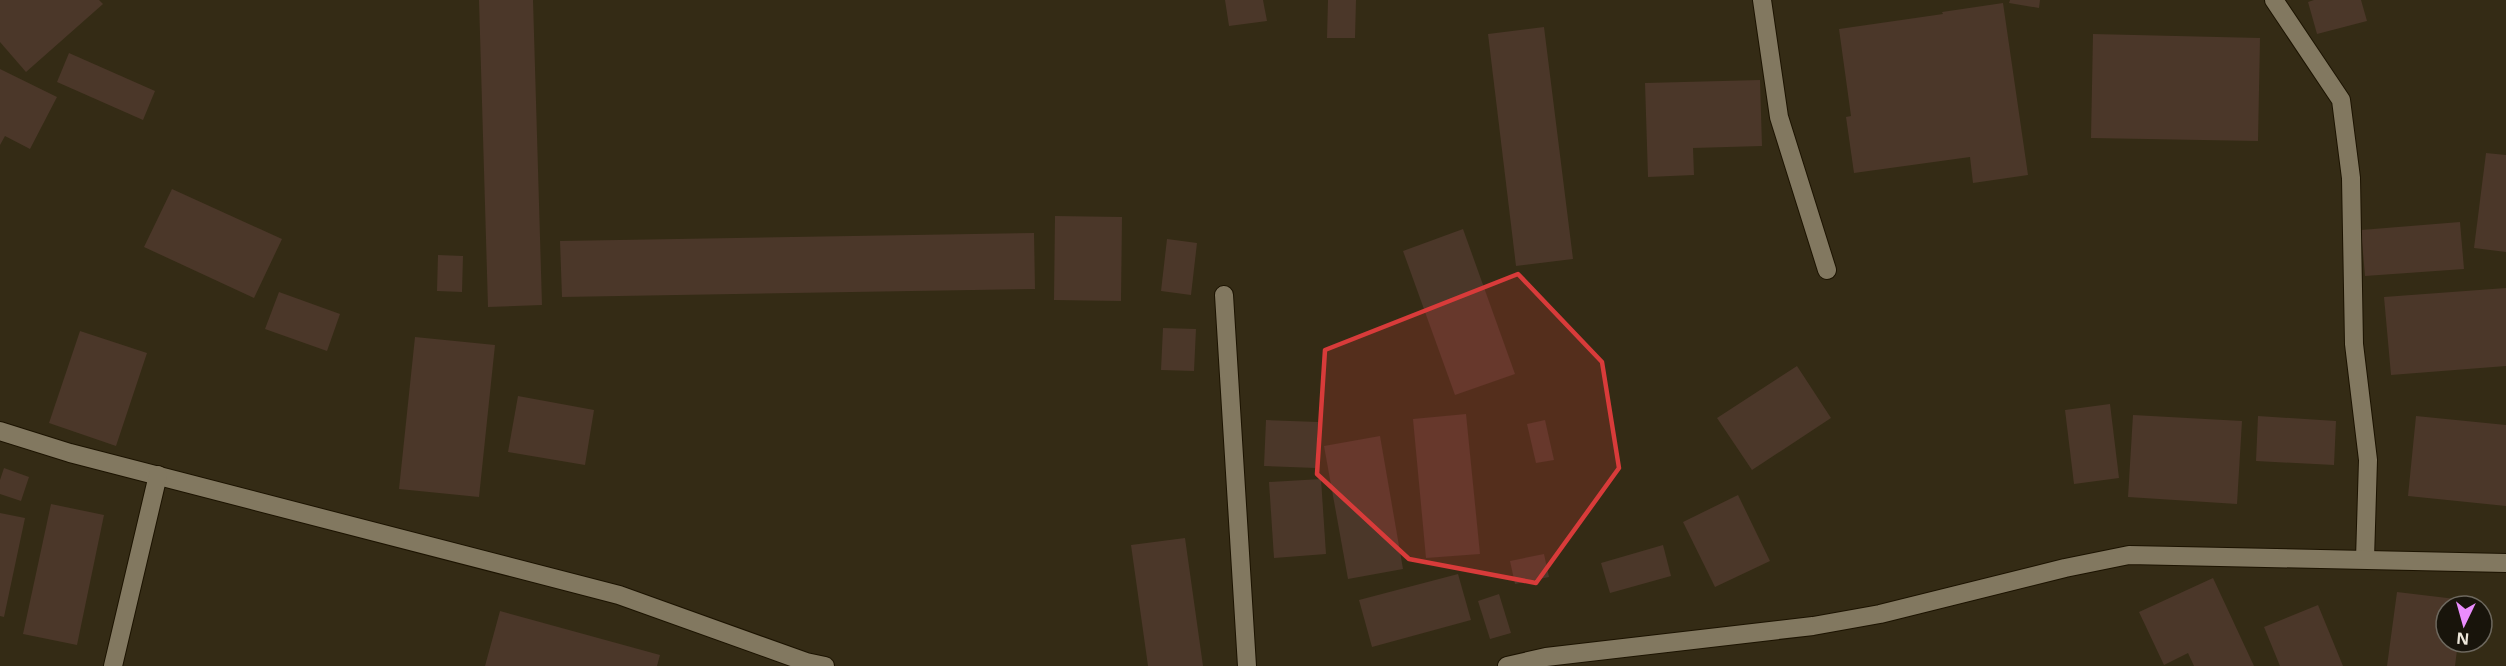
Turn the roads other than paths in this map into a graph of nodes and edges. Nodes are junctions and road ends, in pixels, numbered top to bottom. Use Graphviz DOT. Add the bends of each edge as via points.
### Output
graph roads {
  1 [pos="1762,0"];
  2 [pos="2274,0"];
  3 [pos="1827,270"];
  4 [pos="1224,295"];
  5 [pos="0,431"];
  6 [pos="158,475"];
  7 [pos="2366,559"];
  8 [pos="2506,563"];
  9 [pos="113,666"];
  10 [pos="825,666"];
  11 [pos="1247,666"];
  12 [pos="1508,666"];
  1 -- 3 [label="street" via="1779,117"];
  2 -- 7 [label="street" via="2341,100 2351,178 2354,344 2368,460"];
  4 -- 11 [label="street"];
  5 -- 6 [label="street"];
  6 -- 9 [label="street"];
  6 -- 10 [label="street" via="620,595"];
  7 -- 8 [label="street"];
  7 -- 12 [label="street" via="2129,555 1813,626 1546,657"];
}
